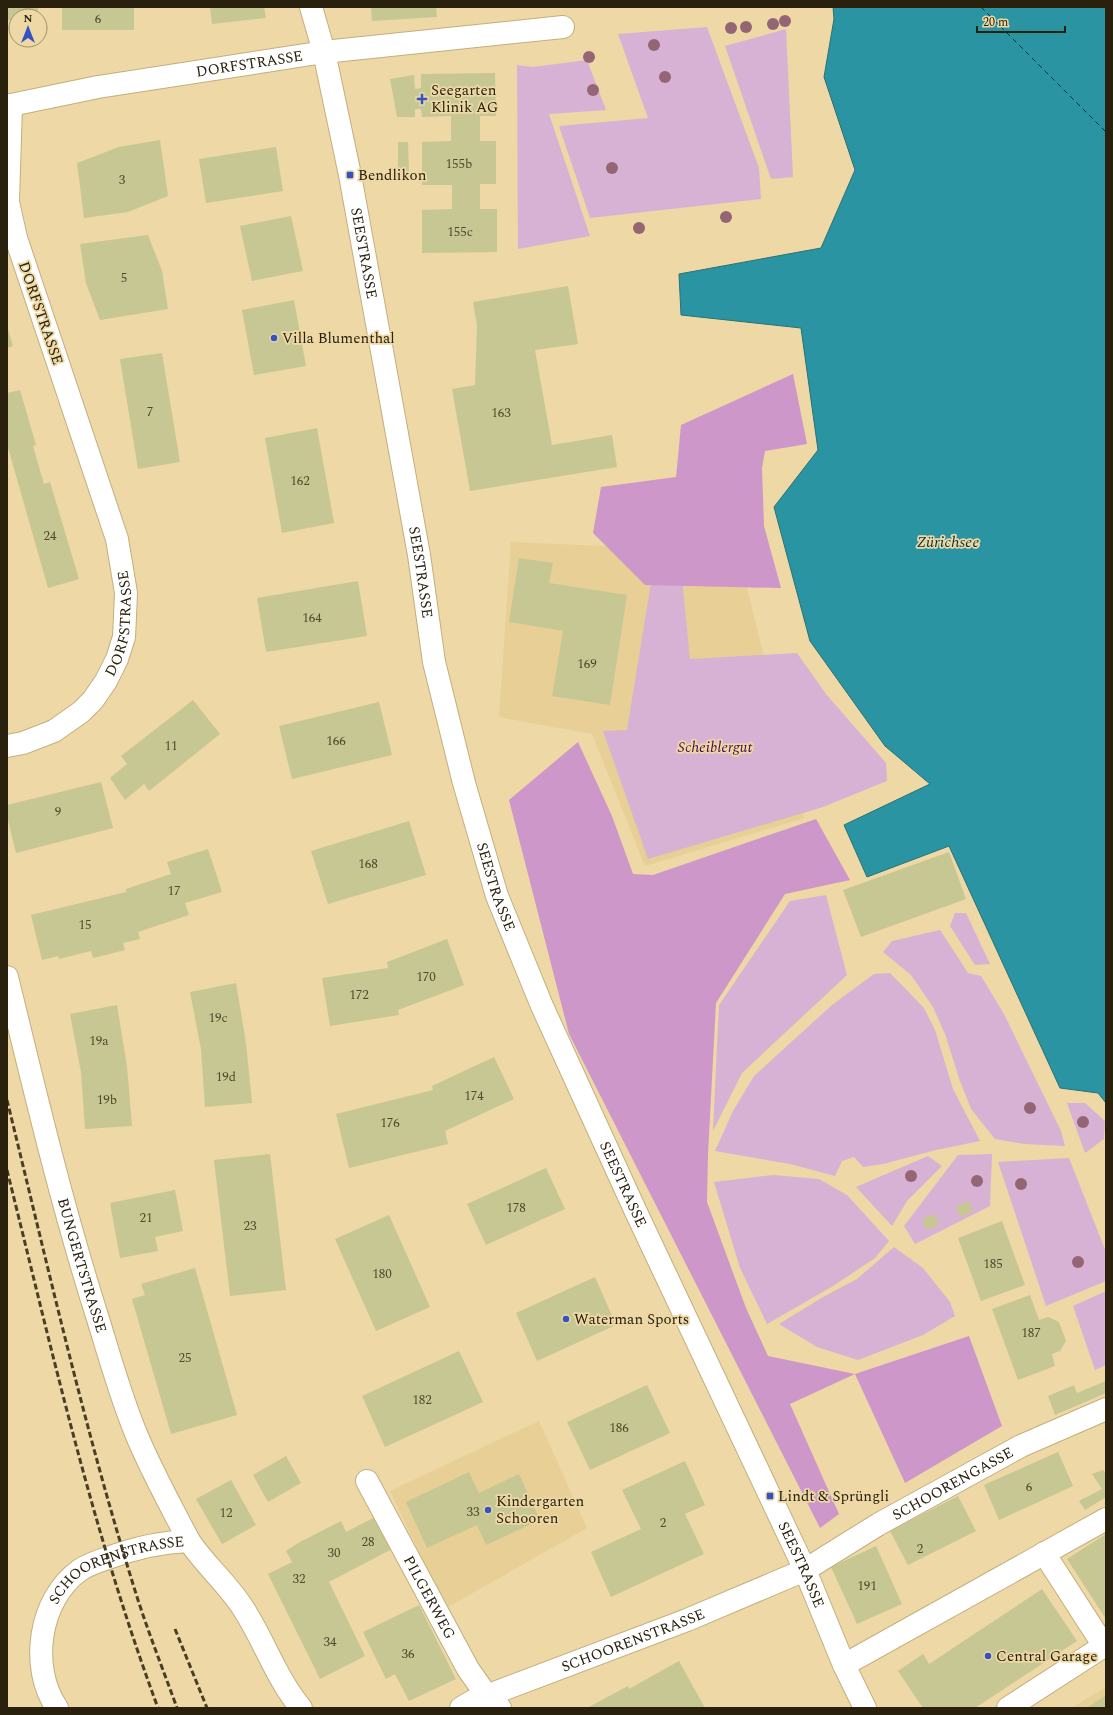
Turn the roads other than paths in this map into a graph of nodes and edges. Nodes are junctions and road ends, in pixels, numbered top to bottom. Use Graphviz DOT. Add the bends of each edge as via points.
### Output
graph roads {
  1 [pos="311,7"];
  2 [pos="563,27"];
  3 [pos="324,52"];
  4 [pos="9,103"];
  5 [pos="7,746"];
  6 [pos="7,977"];
  7 [pos="1106,1409"];
  8 [pos="367,1481"];
  9 [pos="1106,1519"];
  10 [pos="189,1541"];
  11 [pos="1044,1553"];
  12 [pos="805,1570"];
  13 [pos="844,1665"];
  14 [pos="494,1702"];
  15 [pos="57,1708"];
  16 [pos="301,1708"];
  17 [pos="461,1708"];
  18 [pos="865,1708"];
  19 [pos="1008,1708"];
  1 -- 3 [label="street, SEESTRASSE"];
  2 -- 3 [label="street, DORFSTRASSE"];
  3 -- 4 [label="street, DORFSTRASSE"];
  3 -- 12 [label="street, SEESTRASSE" via="350,175 414,532 434,662 464,784 498,896 552,1028"];
  4 -- 5 [label="street, DORFSTRASSE" via="8,202 16,238 117,538 126,593 124,637 117,659 93,700 68,723 54,731 23,743"];
  6 -- 10 [label="street, BUNGERTSTRASSE" via="53,1164 122,1395 154,1476"];
  7 -- 12 [label="street, SCHOORENGASSE" via="1021,1446 879,1524"];
  8 -- 14 [label="street, PILGERWEG" via="468,1669"];
  9 -- 11 [label="street"];
  10 -- 15 [label="street, SCHOORENSTRASSE" via="166,1542 136,1548 90,1564 80,1570 61,1590 42,1633 40,1657 44,1680"];
  10 -- 16 [label="street, SCHOORENSTRASSE" via="224,1581 243,1608 278,1675"];
  11 -- 13 [label="street"];
  11 -- 19 [label="street" via="1104,1646"];
  12 -- 13 [label="street, SEESTRASSE"];
  12 -- 14 [label="street, SCHOORENSTRASSE"];
  13 -- 18 [label="street, SEESTRASSE"];
  14 -- 17 [label="street, SCHOORENSTRASSE" via="473,1701"];
}
